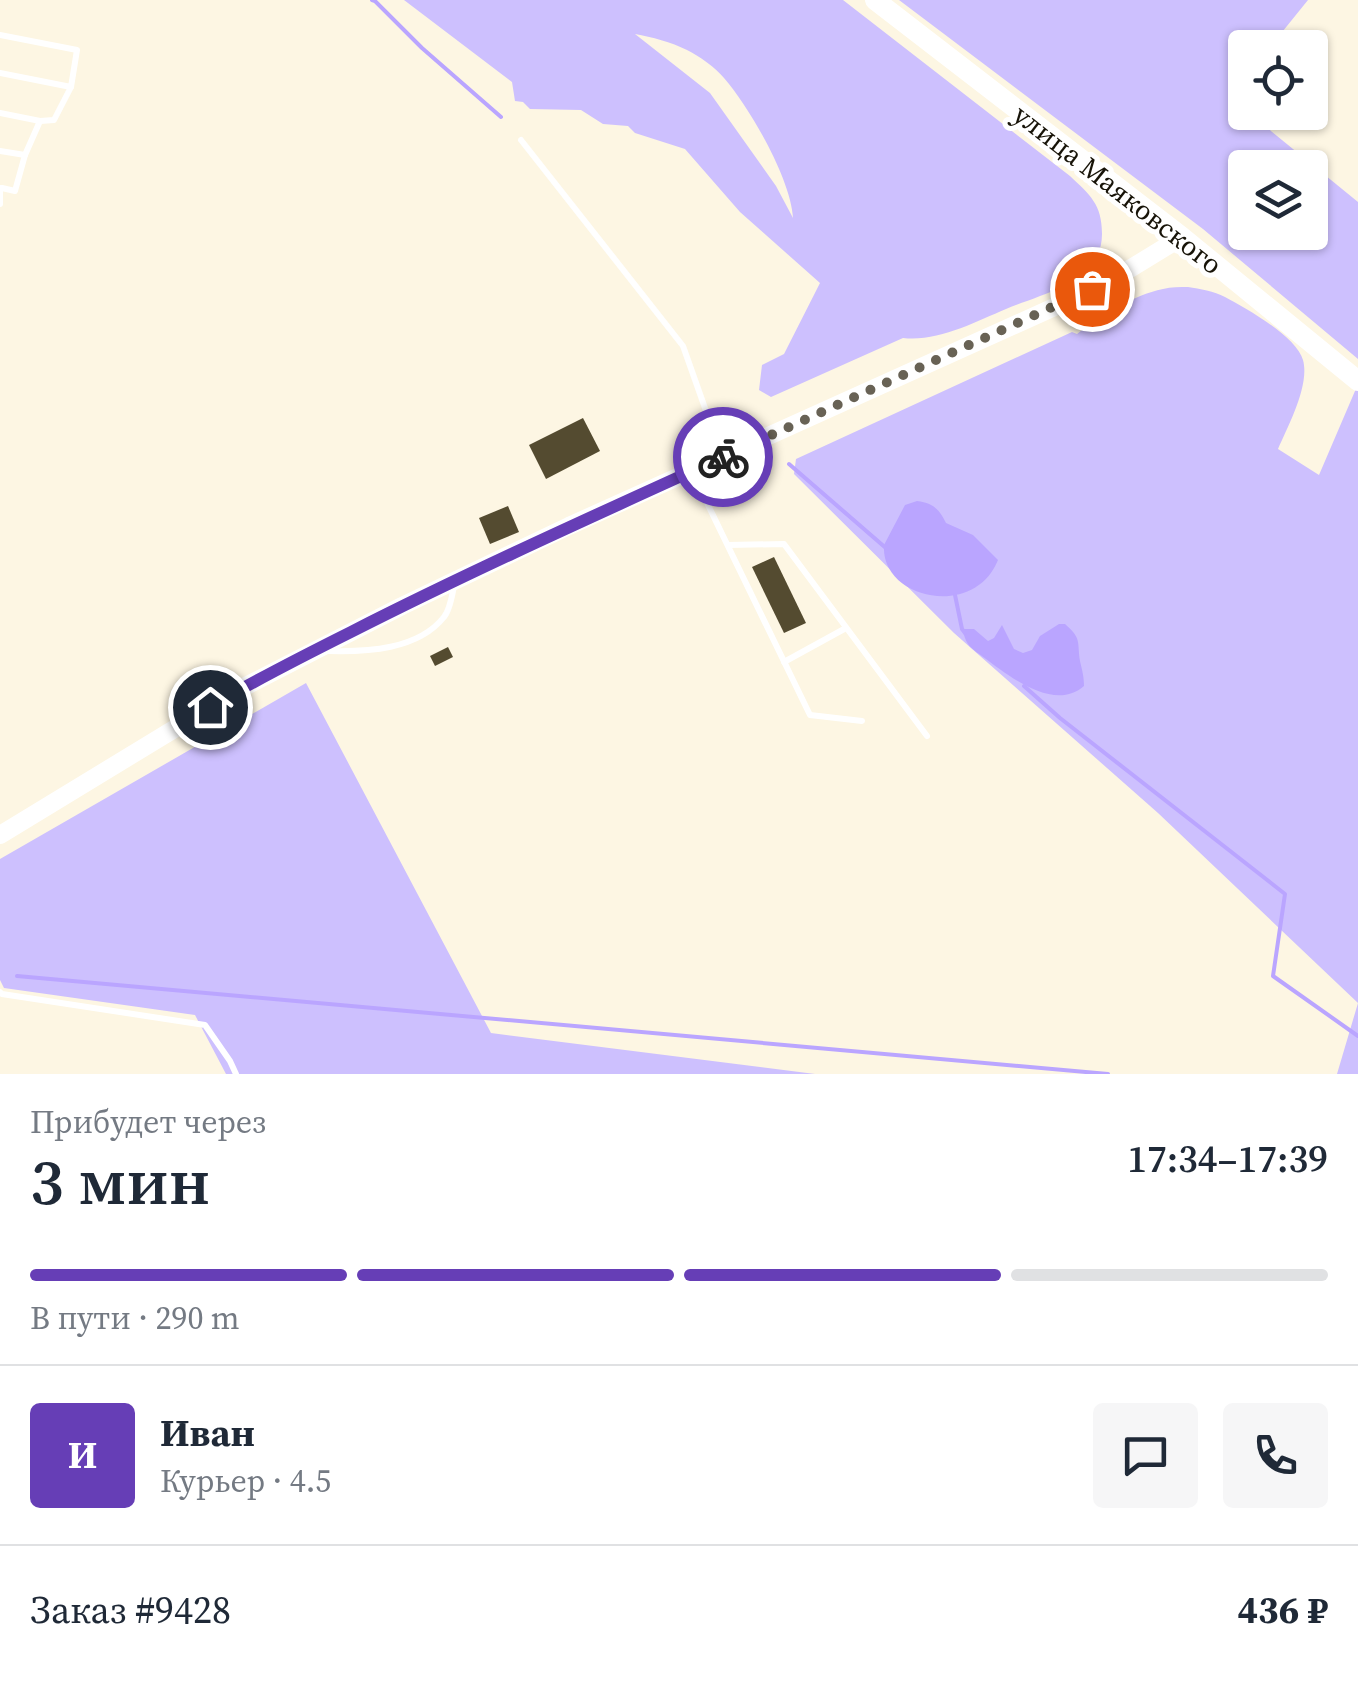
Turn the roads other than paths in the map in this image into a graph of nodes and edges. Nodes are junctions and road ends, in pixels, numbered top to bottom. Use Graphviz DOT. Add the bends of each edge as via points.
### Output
graph roads {
  1 [pos="874,0"];
  2 [pos="0,35"];
  3 [pos="0,74"];
  4 [pos="71,87"];
  5 [pos="0,112"];
  6 [pos="40,120"];
  7 [pos="520,140"];
  8 [pos="0,151"];
  9 [pos="25,155"];
  10 [pos="1,188"];
  11 [pos="0,204"];
  12 [pos="1182,236"];
  13 [pos="1358,381"];
  14 [pos="722,458"];
  15 [pos="692,471"];
  16 [pos="728,545"];
  17 [pos="456,580"];
  18 [pos="846,628"];
  19 [pos="314,651"];
  20 [pos="784,662"];
  21 [pos="862,721"];
  22 [pos="927,736"];
  23 [pos="0,835"];
  24 [pos="0,992"];
  25 [pos="236,1074"];
  1 -- 12 [label="main road, улица Маяковского"];
  2 -- 4 [label="lane" via="77,50"];
  3 -- 4 [label="lane"];
  4 -- 6 [label="lane" via="54,120"];
  5 -- 6 [label="lane"];
  6 -- 9 [label="lane"];
  7 -- 14 [label="lane" via="683,346"];
  8 -- 9 [label="lane"];
  9 -- 10 [label="lane" via="15,191"];
  10 -- 11 [label="lane"];
  12 -- 13 [label="main road, улица Маяковского"];
  12 -- 14 [label="main road" via="1060,304"];
  14 -- 15 [label="main road"];
  15 -- 16 [label="lane"];
  15 -- 17 [label="main road"];
  16 -- 18 [label="lane" via="784,544"];
  16 -- 20 [label="lane"];
  17 -- 19 [label="main road"];
  17 -- 19 [label="lane" via="445,616 420,636 363,652"];
  18 -- 20 [label="lane"];
  18 -- 22 [label="lane"];
  19 -- 23 [label="main road"];
  20 -- 21 [label="lane" via="810,715"];
  24 -- 25 [label="lane" via="204,1026"];
}
